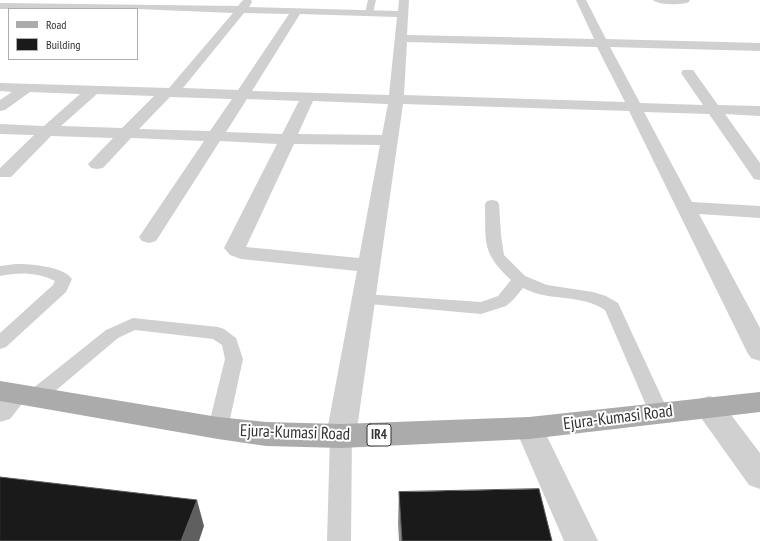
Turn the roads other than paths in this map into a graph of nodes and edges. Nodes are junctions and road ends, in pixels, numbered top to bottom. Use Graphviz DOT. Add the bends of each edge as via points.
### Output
graph roads {
  1 [pos="249,0"];
  2 [pos="372,0"];
  3 [pos="582,0"];
  4 [pos="658,0"];
  5 [pos="685,1"];
  6 [pos="0,6"];
  7 [pos="403,7"];
  8 [pos="240,10"];
  9 [pos="297,12"];
  10 [pos="369,13"];
  11 [pos="401,38"];
  12 [pos="601,42"];
  13 [pos="760,47"];
  14 [pos="688,73"];
  15 [pos="0,87"];
  16 [pos="27,88"];
  17 [pos="93,90"];
  18 [pos="170,92"];
  19 [pos="242,94"];
  20 [pos="308,97"];
  21 [pos="396,100"];
  22 [pos="635,106"];
  23 [pos="0,107"];
  24 [pos="715,110"];
  25 [pos="760,111"];
  26 [pos="0,129"];
  27 [pos="47,131"];
  28 [pos="128,134"];
  29 [pos="214,136"];
  30 [pos="288,139"];
  31 [pos="390,140"];
  32 [pos="97,164"];
  33 [pos="5,173"];
  34 [pos="760,175"];
  35 [pos="492,204"];
  36 [pos="686,207"];
  37 [pos="760,212"];
  38 [pos="149,237"];
  39 [pos="369,266"];
  40 [pos="0,271"];
  41 [pos="519,281"];
  42 [pos="364,299"];
  43 [pos="0,343"];
  44 [pos="760,352"];
  45 [pos="12,399"];
  46 [pos="760,402"];
  47 [pos="709,407"];
  48 [pos="659,413"];
  49 [pos="218,428"];
  50 [pos="529,428"];
  51 [pos="341,436"];
  52 [pos="760,476"];
  53 [pos="339,541"];
  54 [pos="581,541"];
  1 -- 8 [label="street"];
  2 -- 10 [label="lane"];
  3 -- 12 [label="street"];
  4 -- 5 [label="street"];
  6 -- 8 [label="street"];
  7 -- 10 [label="street"];
  7 -- 11 [label="street"];
  8 -- 9 [label="street"];
  8 -- 18 [label="street"];
  9 -- 10 [label="street"];
  9 -- 19 [label="street"];
  11 -- 12 [label="street"];
  11 -- 21 [label="street"];
  12 -- 13 [label="street"];
  12 -- 22 [label="street"];
  14 -- 24 [label="street"];
  15 -- 16 [label="street"];
  16 -- 17 [label="street"];
  16 -- 23 [label="street"];
  17 -- 18 [label="street"];
  17 -- 27 [label="street"];
  18 -- 19 [label="street"];
  18 -- 28 [label="street"];
  19 -- 20 [label="street"];
  19 -- 29 [label="street"];
  20 -- 21 [label="street"];
  20 -- 30 [label="street"];
  21 -- 22 [label="street"];
  21 -- 31 [label="street"];
  22 -- 24 [label="street"];
  22 -- 36 [label="street"];
  24 -- 25 [label="street"];
  24 -- 34 [label="street"];
  26 -- 27 [label="street"];
  27 -- 28 [label="street"];
  27 -- 33 [label="street"];
  28 -- 29 [label="street"];
  28 -- 32 [label="street"];
  29 -- 30 [label="street"];
  29 -- 38 [label="street"];
  30 -- 31 [label="street"];
  30 -- 39 [label="street" via="235,248 237,251"];
  31 -- 39 [label="street"];
  35 -- 41 [label="lane" via="496,255"];
  36 -- 37 [label="street"];
  36 -- 44 [label="street"];
  39 -- 42 [label="street"];
  40 -- 43 [label="lane" via="17,268 55,274 64,279 60,288"];
  41 -- 42 [label="lane" via="506,299 481,308"];
  41 -- 48 [label="lane" via="535,289 591,296 612,307"];
  42 -- 51 [label="street"];
  45 -- 49 [label="main road, Ejura-Kumasi Road / IR4"];
  45 -- 49 [label="lane" via="112,334 133,324 218,333 230,342 234,359"];
  46 -- 47 [label="main road, Ejura-Kumasi Road / IR4"];
  47 -- 48 [label="main road, Ejura-Kumasi Road / IR4"];
  47 -- 52 [label="street"];
  48 -- 50 [label="main road, Ejura-Kumasi Road / IR4"];
  49 -- 51 [label="main road, Ejura-Kumasi Road / IR4" via="266,434"];
  50 -- 51 [label="main road, Ejura-Kumasi Road / IR4"];
  50 -- 54 [label="street"];
  51 -- 53 [label="lane"];
}
